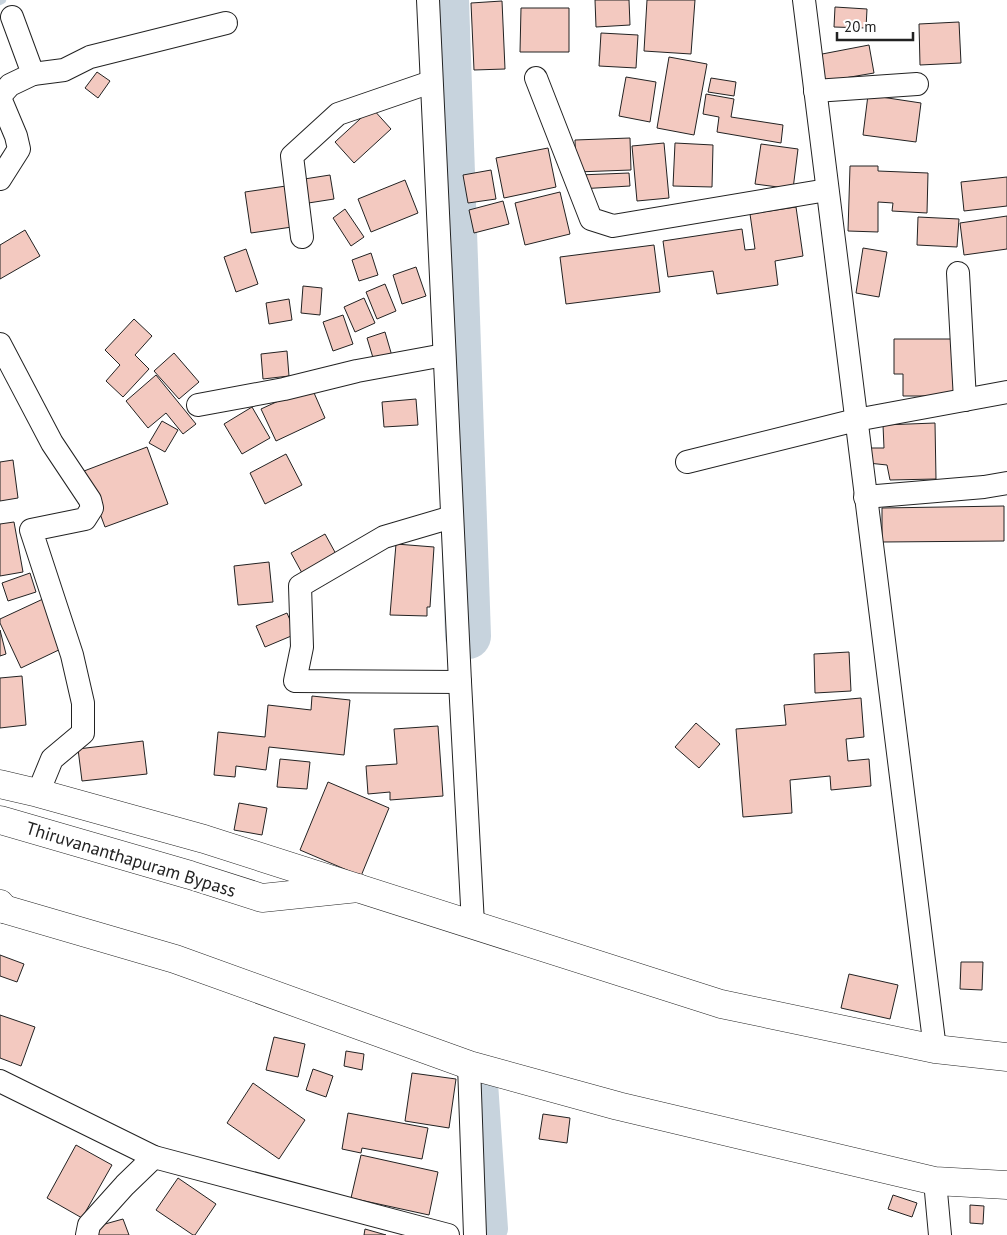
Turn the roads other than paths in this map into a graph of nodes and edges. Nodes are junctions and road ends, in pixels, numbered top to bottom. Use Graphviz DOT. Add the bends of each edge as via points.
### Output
graph roads {
  1 [pos="428,0"];
  2 [pos="804,0"];
  3 [pos="12,17"];
  4 [pos="226,24"];
  5 [pos="33,74"];
  6 [pos="536,78"];
  7 [pos="432,82"];
  8 [pos="917,84"];
  9 [pos="815,91"];
  10 [pos="0,97"];
  11 [pos="0,179"];
  12 [pos="827,190"];
  13 [pos="302,237"];
  14 [pos="958,273"];
  15 [pos="0,344"];
  16 [pos="444,355"];
  17 [pos="1007,392"];
  18 [pos="964,400"];
  19 [pos="198,405"];
  20 [pos="856,420"];
  21 [pos="686,462"];
  22 [pos="1007,483"];
  23 [pos="865,496"];
  24 [pos="452,517"];
  25 [pos="460,682"];
  26 [pos="0,784"];
  27 [pos="38,792"];
  28 [pos="0,820"];
  29 [pos="358,888"];
  30 [pos="1,907"];
  31 [pos="473,924"];
  32 [pos="935,1049"];
  33 [pos="1007,1057"];
  34 [pos="469,1065"];
  35 [pos="0,1081"];
  36 [pos="154,1157"];
  37 [pos="935,1181"];
  38 [pos="1007,1185"];
  39 [pos="87,1235"];
  40 [pos="448,1235"];
  41 [pos="475,1235"];
  42 [pos="940,1235"];
  1 -- 7 [label="street"];
  2 -- 9 [label="street"];
  3 -- 5 [label="street"];
  4 -- 5 [label="street" via="90,57 64,70"];
  5 -- 10 [label="street" via="10,86"];
  6 -- 12 [label="street" via="591,219 612,226"];
  7 -- 13 [label="street" via="338,114 292,156"];
  7 -- 16 [label="street"];
  8 -- 9 [label="street"];
  9 -- 12 [label="street"];
  10 -- 11 [label="street" via="19,149"];
  12 -- 20 [label="street"];
  14 -- 18 [label="street"];
  15 -- 27 [label="street" via="52,443 92,508 85,519 31,530 72,655 83,703 83,733 52,759"];
  16 -- 19 [label="street"];
  16 -- 24 [label="street"];
  17 -- 18 [label="street"];
  18 -- 20 [label="street"];
  20 -- 21 [label="street"];
  20 -- 23 [label="street"];
  22 -- 23 [label="street"];
  23 -- 32 [label="street"];
  24 -- 25 [label="street"];
  24 -- 25 [label="street" via="384,537 300,586 302,647 295,681"];
  25 -- 31 [label="street"];
  26 -- 27 [label="main road"];
  27 -- 29 [label="main road" via="204,839"];
  28 -- 29 [label="main road, Thiruvananthapuram Bypass" via="262,898"];
  29 -- 31 [label="main road"];
  30 -- 34 [label="main road" via="175,959"];
  31 -- 32 [label="main road" via="721,1004"];
  32 -- 33 [label="main road"];
  34 -- 37 [label="main road" via="618,1106"];
  34 -- 41 [label="street"];
  35 -- 36 [label="street"];
  36 -- 39 [label="street" via="89,1225"];
  36 -- 40 [label="street"];
  37 -- 38 [label="main road"];
  37 -- 42 [label="street"];
}
